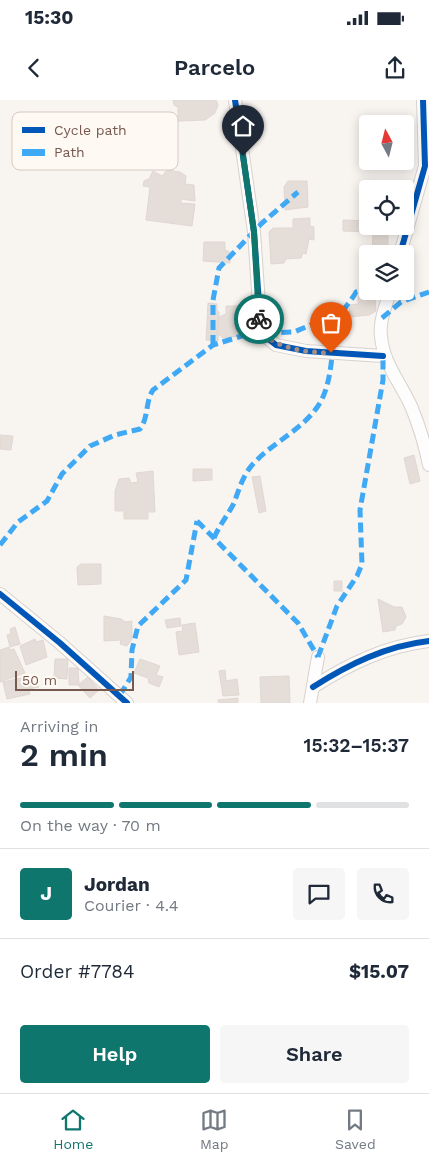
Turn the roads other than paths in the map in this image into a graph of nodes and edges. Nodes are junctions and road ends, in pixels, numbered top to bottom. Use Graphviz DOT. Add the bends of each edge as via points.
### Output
graph roads {
  1 [pos="235,100"];
  2 [pos="423,100"];
  3 [pos="403,245"];
  4 [pos="387,300"];
  5 [pos="383,356"];
  6 [pos="429,465"];
  7 [pos="0,594"];
  8 [pos="429,641"];
  9 [pos="318,656"];
  10 [pos="313,687"];
  11 [pos="127,703"];
  12 [pos="310,703"];
  1 -- 5 [label="street" via="254,232 261,333 276,344 306,352"];
  2 -- 3 [label="street" via="425,166"];
  4 -- 5 [label="street" via="380,334"];
  5 -- 6 [label="street" via="410,405"];
  7 -- 11 [label="street"];
  8 -- 10 [label="street" via="368,656"];
  9 -- 10 [label="street"];
  10 -- 12 [label="street"];
}
